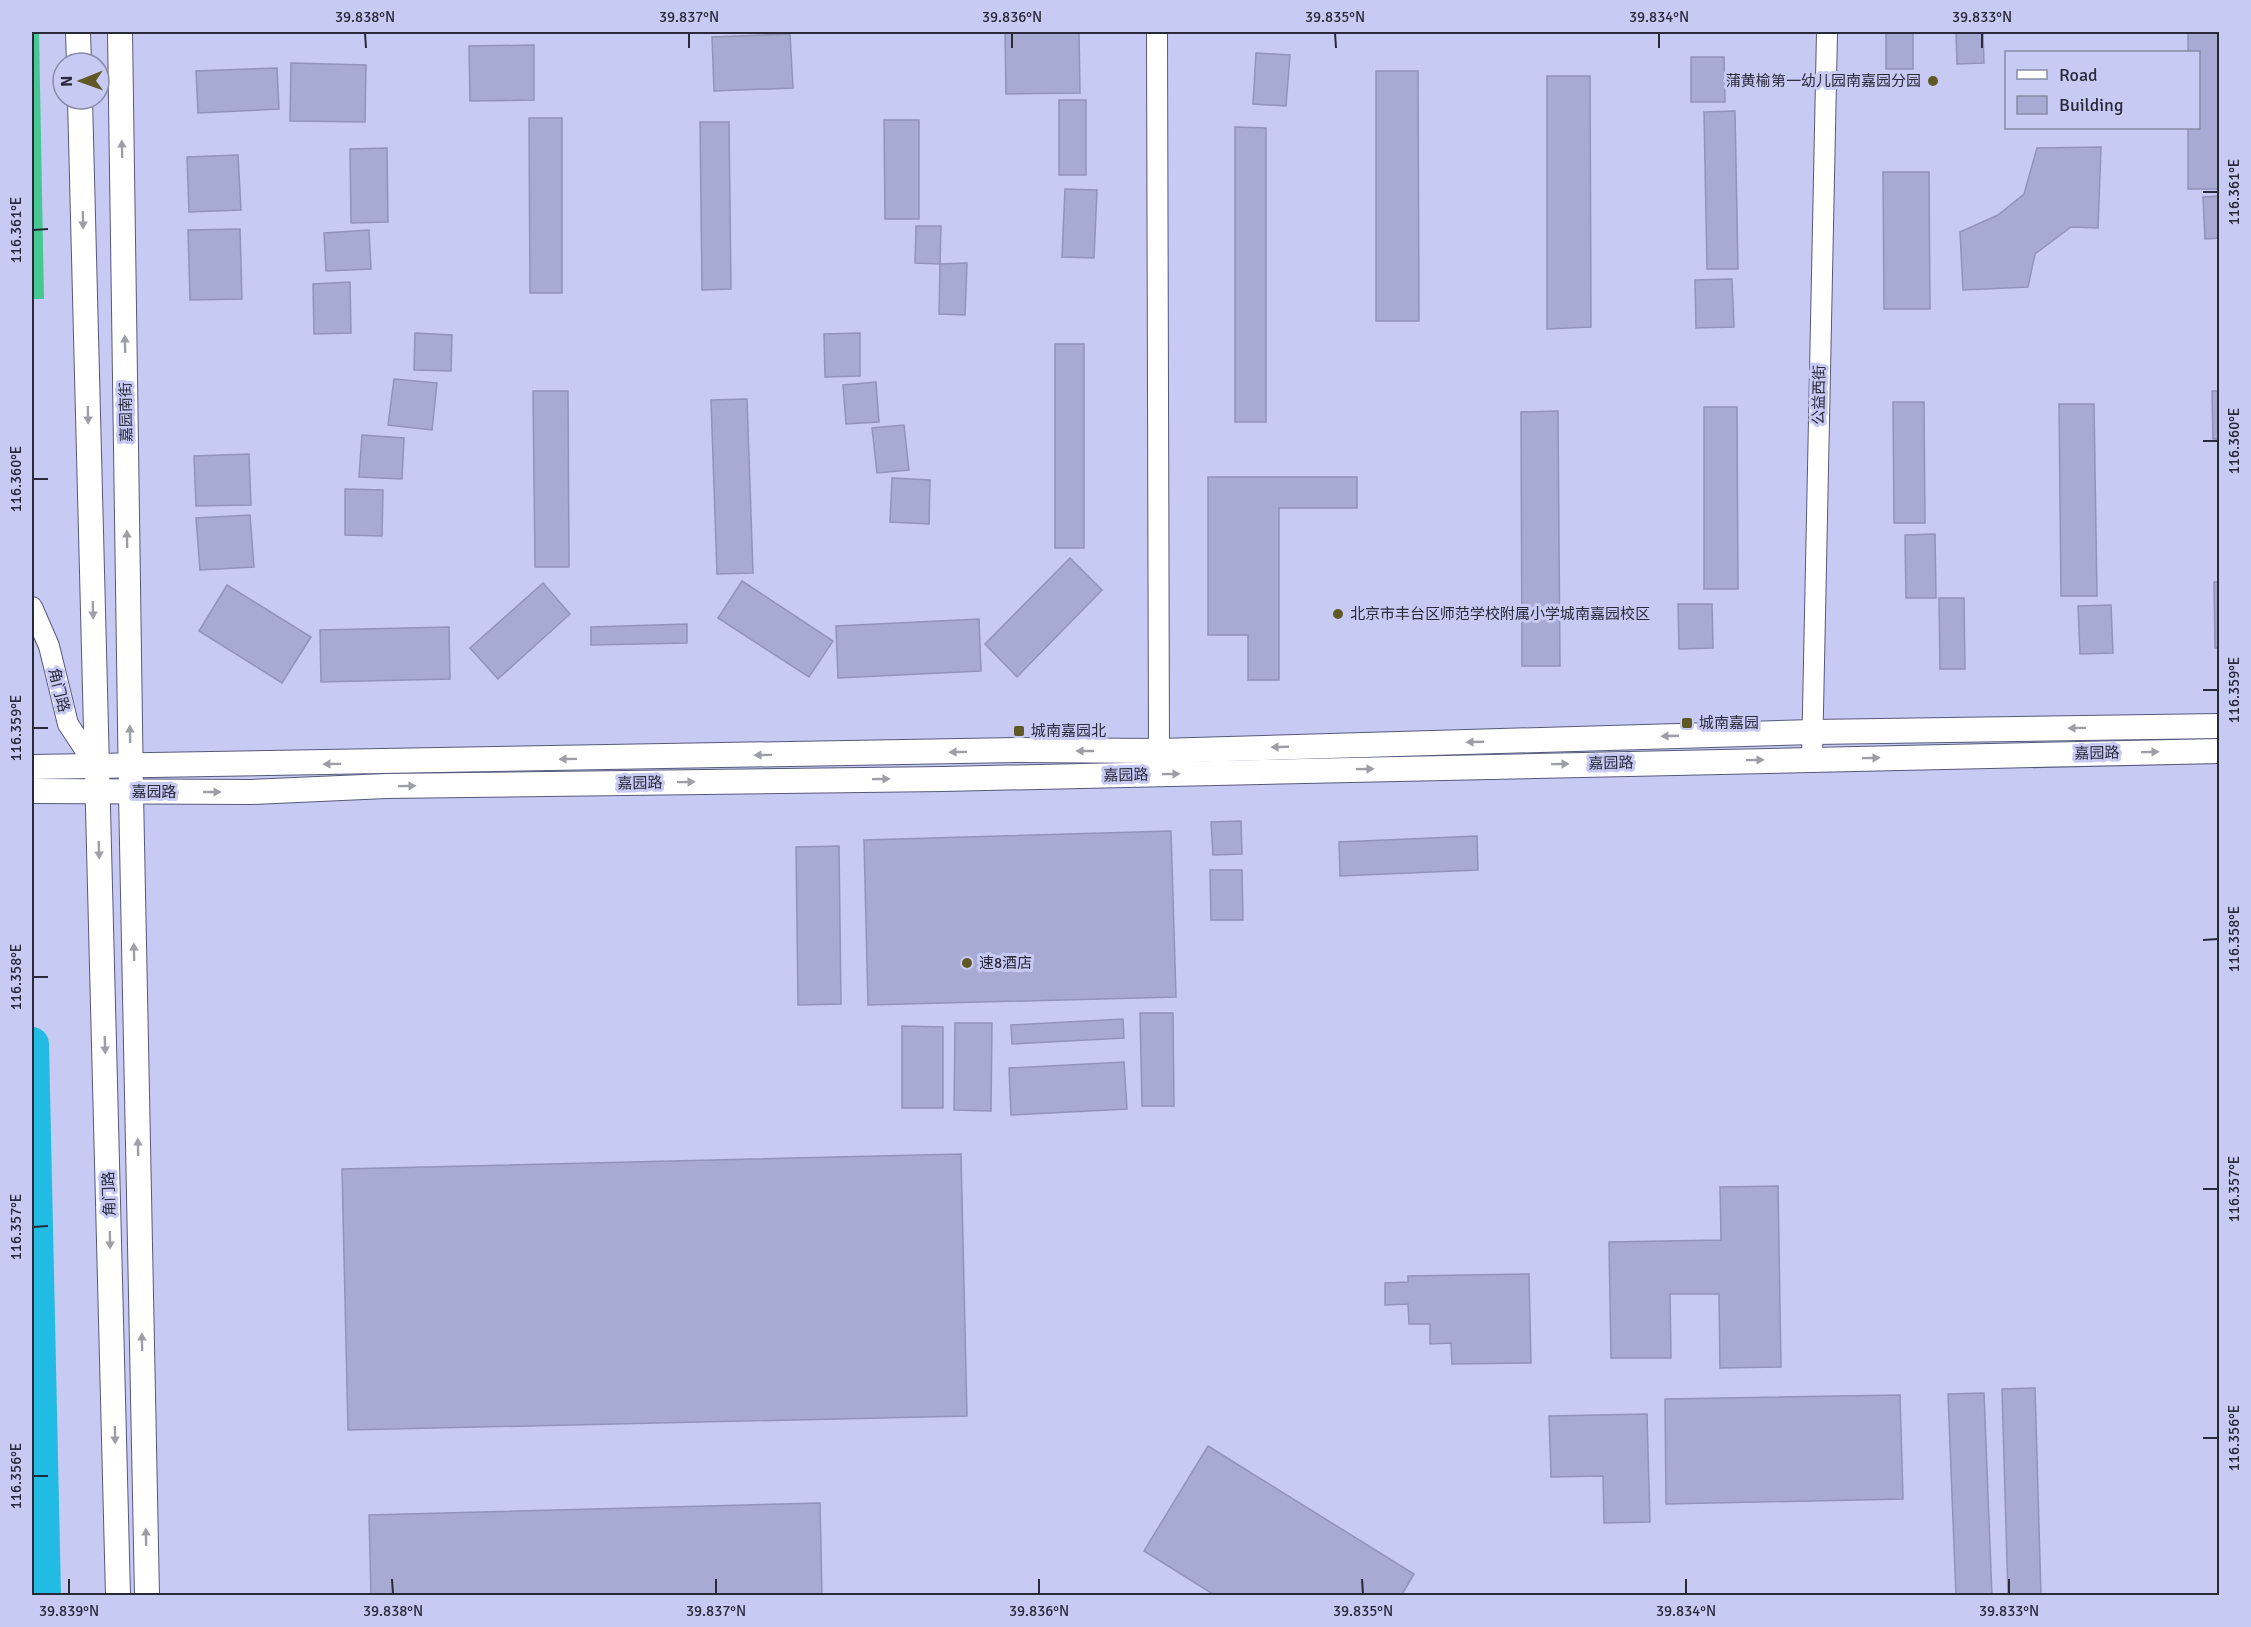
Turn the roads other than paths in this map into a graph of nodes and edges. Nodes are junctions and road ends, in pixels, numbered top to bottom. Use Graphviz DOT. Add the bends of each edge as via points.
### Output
graph roads {
  1 [pos="78,32"];
  2 [pos="120,32"];
  3 [pos="1157,32"];
  4 [pos="1827,32"];
  5 [pos="79,51"];
  6 [pos="80,111"];
  7 [pos="32,607"];
  8 [pos="2220,726"];
  9 [pos="1813,732"];
  10 [pos="1159,751"];
  11 [pos="2220,751"];
  12 [pos="1812,759"];
  13 [pos="32,767"];
  14 [pos="131,767"];
  15 [pos="97,768"];
  16 [pos="69,779"];
  17 [pos="32,791"];
  18 [pos="98,792"];
  19 [pos="131,792"];
  20 [pos="118,1596"];
  21 [pos="147,1596"];
  1 -- 5 [label="main road"];
  14 -- 2 [label="main road, 嘉园南街, one-way"];
  3 -- 10 [label="street"];
  4 -- 9 [label="street, 公益西街"];
  6 -- 15 [label="main road, one-way"];
  7 -- 15 [label="street, 角门路" via="49,646 68,724"];
  8 -- 9 [label="main road, 嘉园路, one-way"];
  9 -- 10 [label="main road, 嘉园路, one-way"];
  9 -- 12 [label="street, 公益西街"];
  10 -- 14 [label="main road, 嘉园路, one-way"];
  12 -- 11 [label="main road, 嘉园路, one-way"];
  19 -- 12 [label="main road, 嘉园路, one-way"];
  13 -- 16 [label="main road, 嘉园路"];
  14 -- 15 [label="main road, 嘉园路"];
  14 -- 19 [label="main road, 嘉园南街"];
  15 -- 16 [label="main road, 嘉园路"];
  15 -- 18 [label="main road"];
  16 -- 17 [label="main road, 嘉园路"];
  16 -- 18 [label="main road, 嘉园路"];
  18 -- 19 [label="main road, 嘉园路"];
  18 -- 20 [label="main road, 角门路, one-way"];
  21 -- 19 [label="main road, 角门路, one-way"];
}
